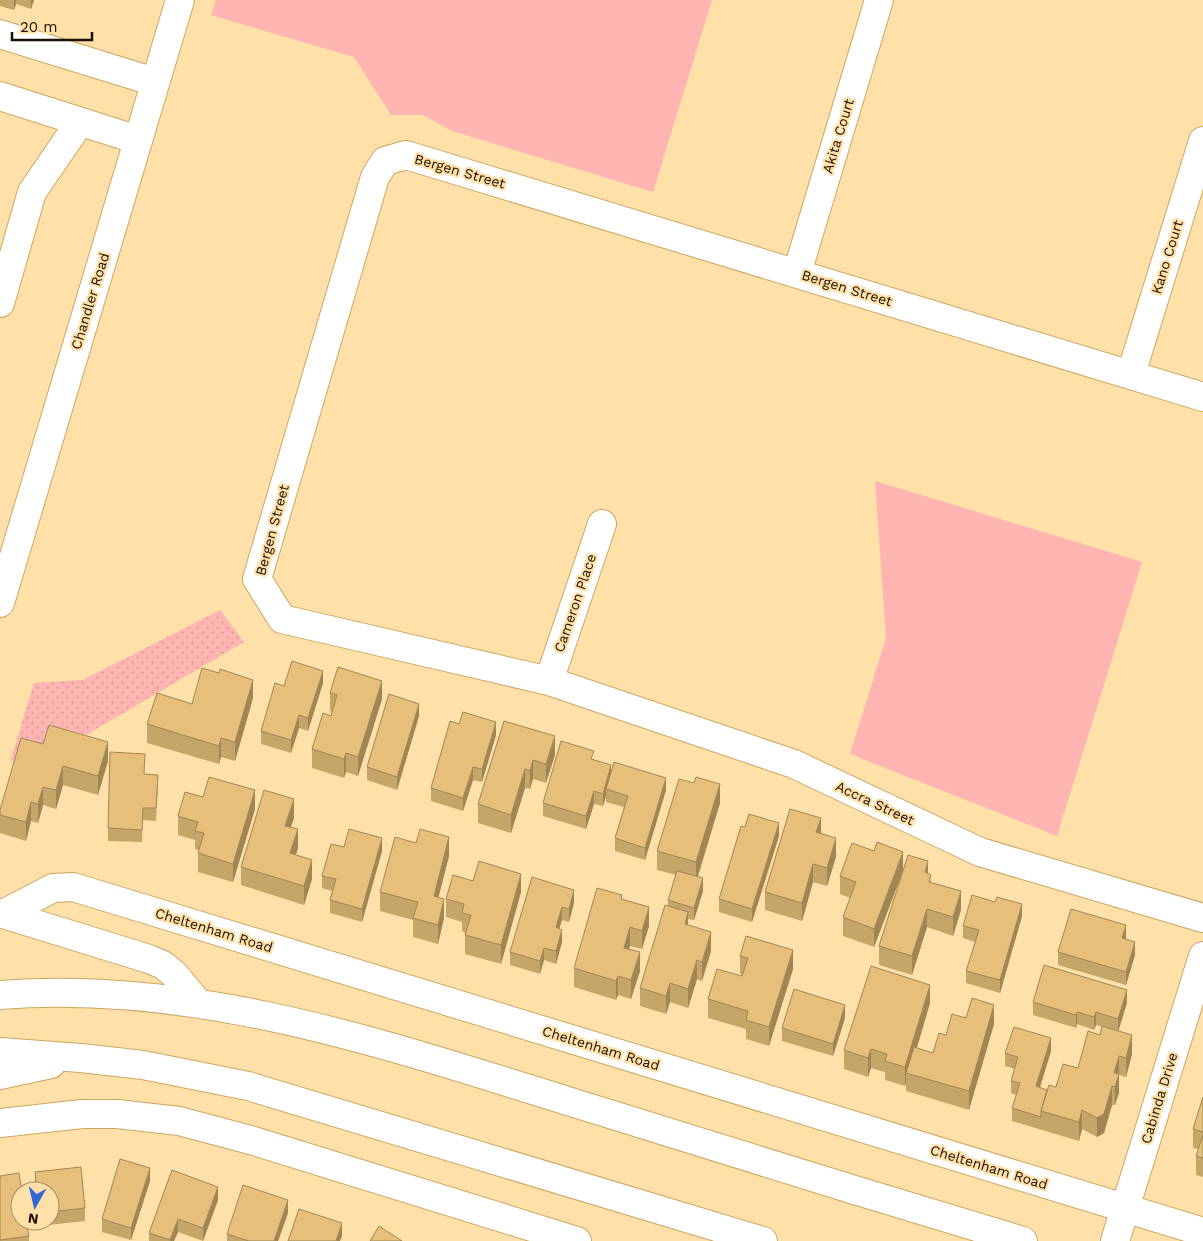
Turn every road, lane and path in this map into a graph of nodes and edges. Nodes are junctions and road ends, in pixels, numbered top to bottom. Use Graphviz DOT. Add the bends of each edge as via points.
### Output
graph roads {
  1 [pos="180,0"];
  2 [pos="879,0"];
  3 [pos="0,34"];
  4 [pos="155,82"];
  5 [pos="0,96"];
  6 [pos="80,122"];
  7 [pos="138,140"];
  8 [pos="1203,141"];
  9 [pos="797,273"];
  10 [pos="0,303"];
  11 [pos="1131,374"];
  12 [pos="1203,397"];
  13 [pos="602,524"];
  14 [pos="0,602"];
  15 [pos="549,681"];
  16 [pos="1,914"];
  17 [pos="1203,918"];
  18 [pos="1203,956"];
  19 [pos="0,995"];
  20 [pos="199,1004"];
  21 [pos="0,1052"];
  22 [pos="82,1058"];
  23 [pos="0,1075"];
  24 [pos="0,1123"];
  25 [pos="1125,1208"];
  26 [pos="1203,1232"];
  27 [pos="577,1241"];
  28 [pos="763,1241"];
  29 [pos="1023,1241"];
  30 [pos="1115,1241"];
  1 -- 4 [label="street, Chandler Road"];
  2 -- 9 [label="street, Akita Court"];
  3 -- 4 [label="street"];
  4 -- 7 [label="street, Chandler Road"];
  5 -- 6 [label="street"];
  6 -- 7 [label="street"];
  6 -- 10 [label="street" via="32,192"];
  7 -- 14 [label="street, Chandler Road"];
  8 -- 11 [label="street, Kano Court"];
  9 -- 11 [label="street, Bergen Street"];
  9 -- 15 [label="street, Bergen Street" via="406,155 385,161 375,177 257,579 282,619"];
  11 -- 12 [label="street, Bergen Street"];
  13 -- 15 [label="street, Cameron Place"];
  15 -- 17 [label="street, Accra Street" via="794,764 980,852"];
  16 -- 20 [label="street" via="156,962 174,974"];
  16 -- 25 [label="street, Cheltenham Road" via="53,888 74,887"];
  18 -- 25 [label="street, Cabinda Drive"];
  19 -- 20 [label="street" via="96,994"];
  20 -- 29 [label="street" via="327,1028"];
  21 -- 22 [label="street"];
  22 -- 23 [label="street"];
  22 -- 28 [label="street" via="248,1086"];
  24 -- 27 [label="street" via="82,1114 117,1114 179,1121"];
  25 -- 26 [label="street, Cheltenham Road"];
  25 -- 30 [label="street, Cabinda Drive"];
}
